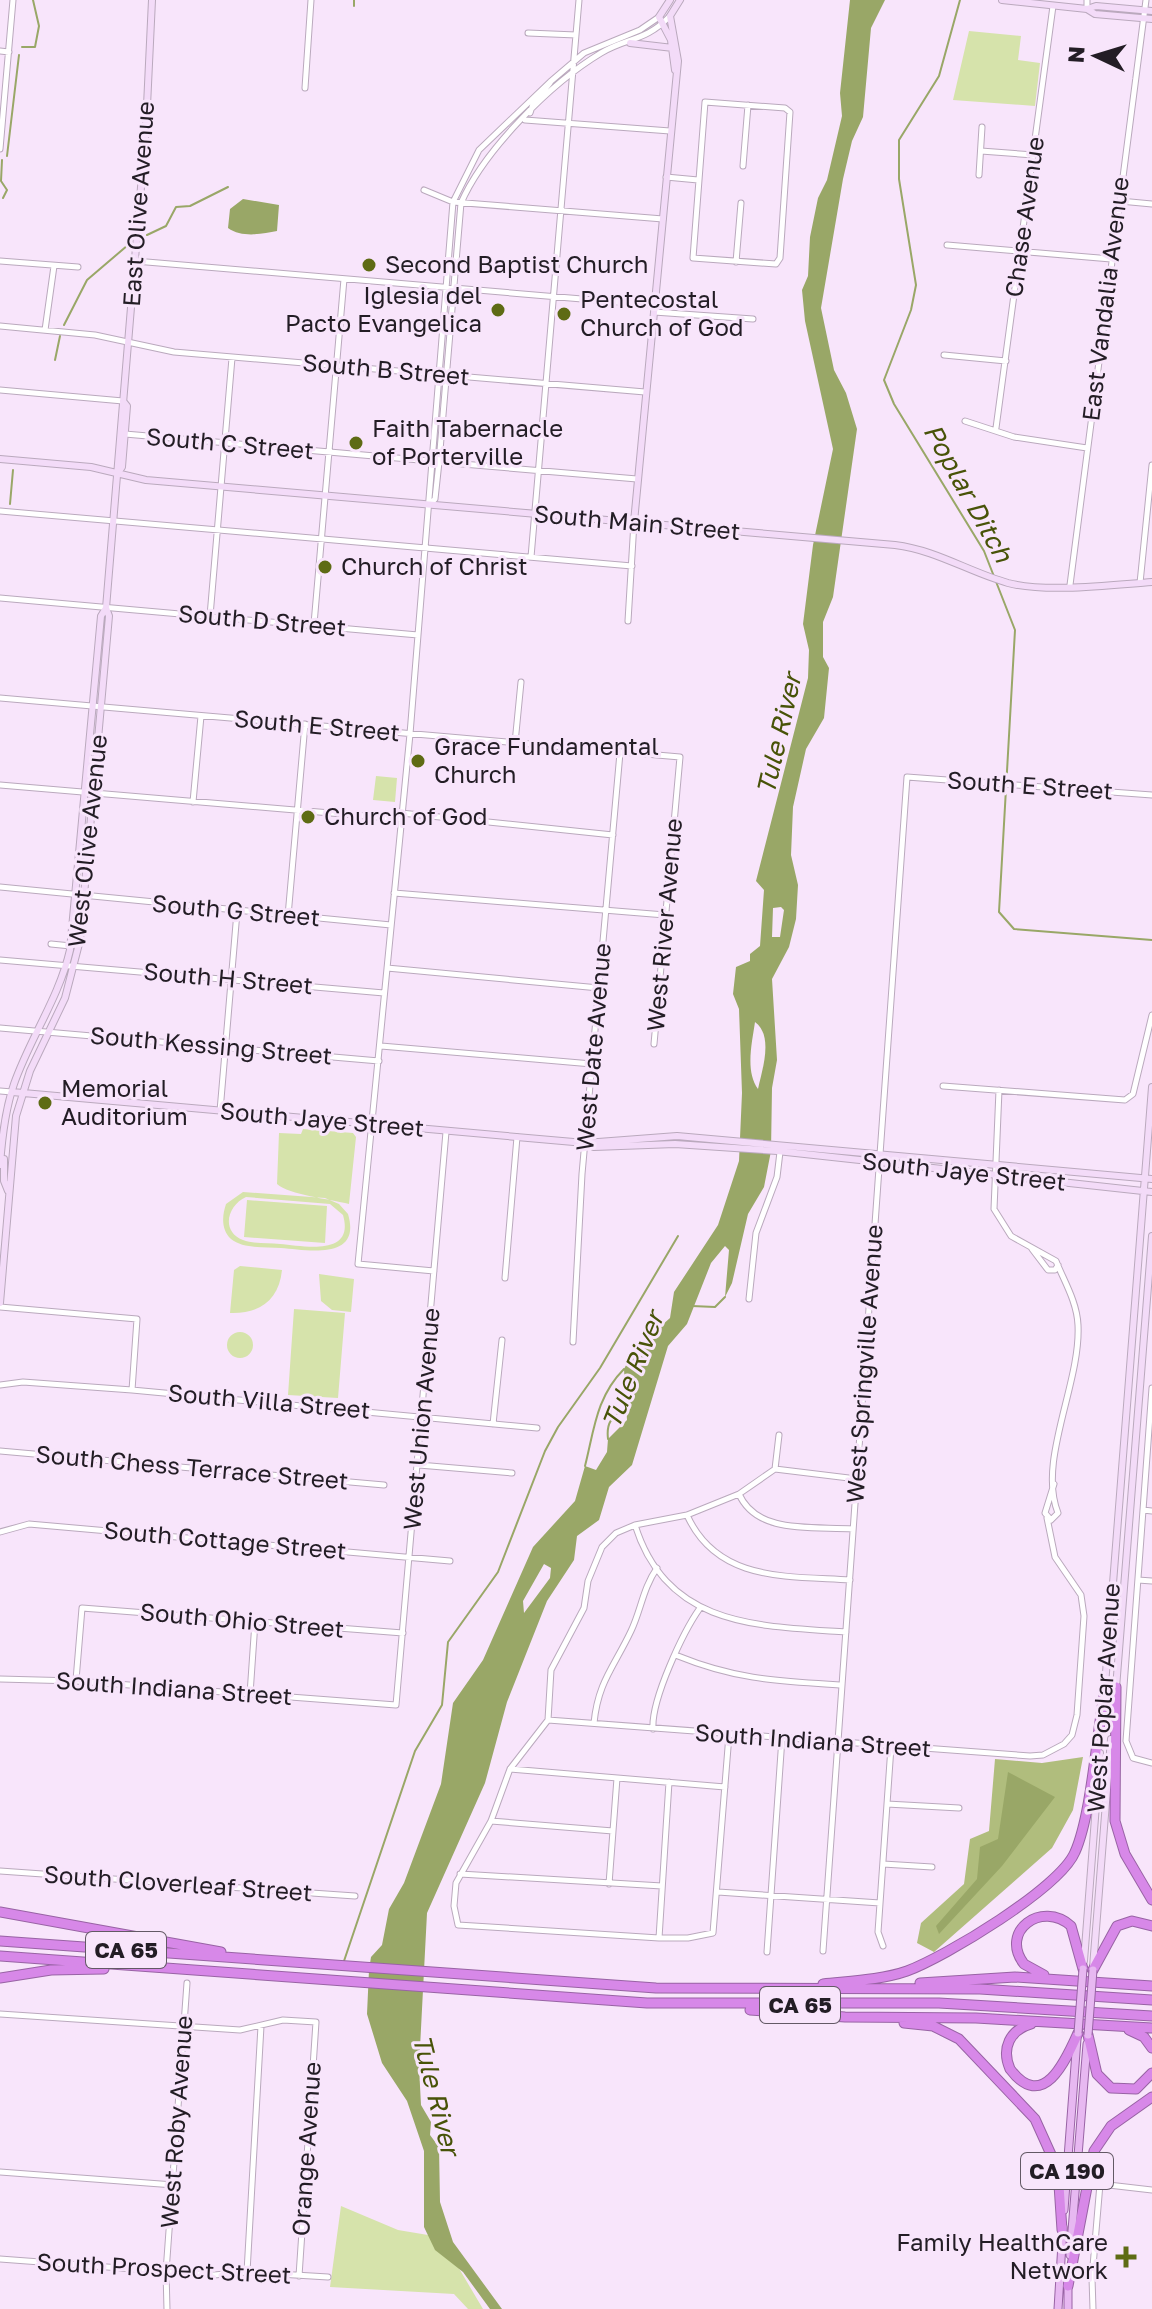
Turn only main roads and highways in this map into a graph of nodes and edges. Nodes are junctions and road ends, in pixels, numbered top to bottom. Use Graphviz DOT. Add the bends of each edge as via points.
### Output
graph roads {
  1 [pos="670,0"];
  2 [pos="680,0"];
  3 [pos="1002,0"];
  4 [pos="154,2"];
  5 [pos="1146,13"];
  6 [pos="1152,19"];
  7 [pos="630,43"];
  8 [pos="673,48"];
  9 [pos="675,70"];
  10 [pos="123,401"];
  11 [pos="0,459"];
  12 [pos="117,474"];
  13 [pos="634,522"];
  14 [pos="1152,582"];
  15 [pos="90,792"];
  16 [pos="82,836"];
  17 [pos="88,858"];
  18 [pos="81,896"];
  19 [pos="71,966"];
  20 [pos="44,1031"];
  21 [pos="1152,1087"];
  22 [pos="12,1092"];
  23 [pos="22,1093"];
  24 [pos="2,1140"];
  25 [pos="779,1149"];
  26 [pos="0,1165"];
  27 [pos="1143,1178"];
  28 [pos="1152,1179"];
  29 [pos="8,1191"];
  30 [pos="1142,1192"];
  31 [pos="1152,1192"];
  32 [pos="1152,1236"];
  33 [pos="1,1276"];
  34 [pos="0,1305"];
  35 [pos="1116,1687"];
  36 [pos="1104,1696"];
  37 [pos="1152,1900"];
  38 [pos="0,1912"];
  39 [pos="1152,1926"];
  40 [pos="0,1941"];
  41 [pos="0,1956"];
  42 [pos="251,1959"];
  43 [pos="184,1969"];
  44 [pos="1088,1970"];
  45 [pos="1152,1977"];
  46 [pos="0,1978"];
  47 [pos="1055,1978"];
  48 [pos="1124,1983"];
  49 [pos="1152,1986"];
  50 [pos="854,1988"];
  51 [pos="765,1989"];
  52 [pos="1152,2000"];
  53 [pos="695,2005"];
  54 [pos="1152,2016"];
  55 [pos="845,2017"];
  56 [pos="1054,2022"];
  57 [pos="1114,2027"];
  58 [pos="1152,2028"];
  59 [pos="1083,2034"];
  60 [pos="1152,2048"];
  61 [pos="1152,2073"];
  62 [pos="1152,2097"];
  63 [pos="1062,2230"];
  64 [pos="1068,2286"];
  65 [pos="1058,2309"];
  66 [pos="1068,2309"];
  1 -- 8 [label="main road" via="661,20"];
  2 -- 9 [label="main road" via="670,16 678,49"];
  3 -- 5 [label="main road" via="1095,14"];
  4 -- 10 [label="main road, East Olive Avenue"];
  5 -- 6 [label="main road"];
  7 -- 8 [label="main road"];
  8 -- 9 [label="main road"];
  9 -- 13 [label="main road"];
  10 -- 12 [label="main road, East Olive Avenue"];
  10 -- 12 [label="main road, East Olive Avenue" via="125,434"];
  11 -- 12 [label="main road, South Main Street"];
  12 -- 13 [label="main road, South Main Street"];
  12 -- 15 [label="main road, West Olive Avenue"];
  13 -- 14 [label="main road, South Main Street" via="925,551 1006,582"];
  15 -- 16 [label="main road, West Olive Avenue"];
  15 -- 17 [label="main road, West Olive Avenue"];
  16 -- 17 [label="main road"];
  16 -- 18 [label="main road, West Olive Avenue"];
  17 -- 18 [label="main road, West Olive Avenue"];
  18 -- 19 [label="main road, West Olive Avenue"];
  18 -- 19 [label="main road, West Olive Avenue"];
  19 -- 20 [label="main road, West Olive Avenue"];
  19 -- 20 [label="main road, West Olive Avenue"];
  20 -- 22 [label="main road, West Olive Avenue"];
  20 -- 23 [label="main road, West Olive Avenue"];
  21 -- 27 [label="main road, West Poplar Avenue / CA 190"];
  22 -- 23 [label="main road, South Jaye Street"];
  22 -- 24 [label="main road, West Olive Avenue"];
  23 -- 25 [label="main road, South Jaye Street" via="585,1143 677,1136"];
  23 -- 29 [label="main road, West Olive Avenue"];
  24 -- 26 [label="main road, West Olive Avenue"];
  24 -- 29 [label="main road"];
  25 -- 27 [label="main road, South Jaye Street"];
  25 -- 30 [label="main road, South Jaye Street"];
  27 -- 28 [label="main road, South Jaye Street"];
  27 -- 30 [label="main road, West Poplar Avenue / CA 190"];
  29 -- 33 [label="main road, West Olive Avenue"];
  30 -- 31 [label="main road, South Jaye Street"];
  30 -- 36 [label="main road, West Poplar Avenue / CA 190"];
  32 -- 35 [label="main road, West Poplar Avenue / CA 190"];
  33 -- 34 [label="main road, West Olive Avenue"];
  35 -- 37 [label="highway" via="1115,1821 1125,1854"];
  35 -- 44 [label="main road, West Poplar Avenue / CA 190"];
  36 -- 44 [label="main road, West Poplar Avenue / CA 190"];
  36 -- 51 [label="highway" via="1079,1839 1053,1882 907,1971"];
  38 -- 42 [label="highway"];
  39 -- 44 [label="highway" via="1132,1921 1117,1926"];
  40 -- 42 [label="highway, CA 65"];
  41 -- 43 [label="highway, CA 65"];
  42 -- 51 [label="highway, CA 65" via="656,1988"];
  43 -- 46 [label="highway" via="60,1969"];
  43 -- 53 [label="highway, CA 65"];
  44 -- 47 [label="highway" via="1071,1926 1056,1916 1039,1915 1019,1932 1017,1952 1029,1969"];
  44 -- 59 [label="main road, West Poplar Avenue / CA 190, bridge"];
  45 -- 48 [label="highway"];
  47 -- 48 [label="highway"];
  47 -- 50 [label="highway"];
  48 -- 49 [label="highway"];
  50 -- 51 [label="highway, CA 65"];
  50 -- 52 [label="highway, CA 65" via="980,1989"];
  53 -- 54 [label="highway, CA 65" via="939,2003"];
  53 -- 55 [label="highway"];
  55 -- 56 [label="highway"];
  55 -- 63 [label="highway" via="933,2026 973,2051 1047,2139 1058,2170"];
  56 -- 57 [label="highway"];
  56 -- 59 [label="highway" via="1026,2025 1011,2037 1007,2062 1022,2080 1040,2084 1054,2079"];
  57 -- 58 [label="highway"];
  57 -- 60 [label="highway" via="1138,2033"];
  59 -- 61 [label="highway" via="1097,2074 1111,2088 1136,2089"];
  59 -- 63 [label="main road, West Poplar Avenue / CA 190"];
  59 -- 64 [label="main road, West Poplar Avenue / CA 190"];
  62 -- 64 [label="highway" via="1111,2126 1094,2151"];
  63 -- 65 [label="main road, West Poplar Avenue / CA 190"];
  64 -- 66 [label="main road, West Poplar Avenue / CA 190"];
}
